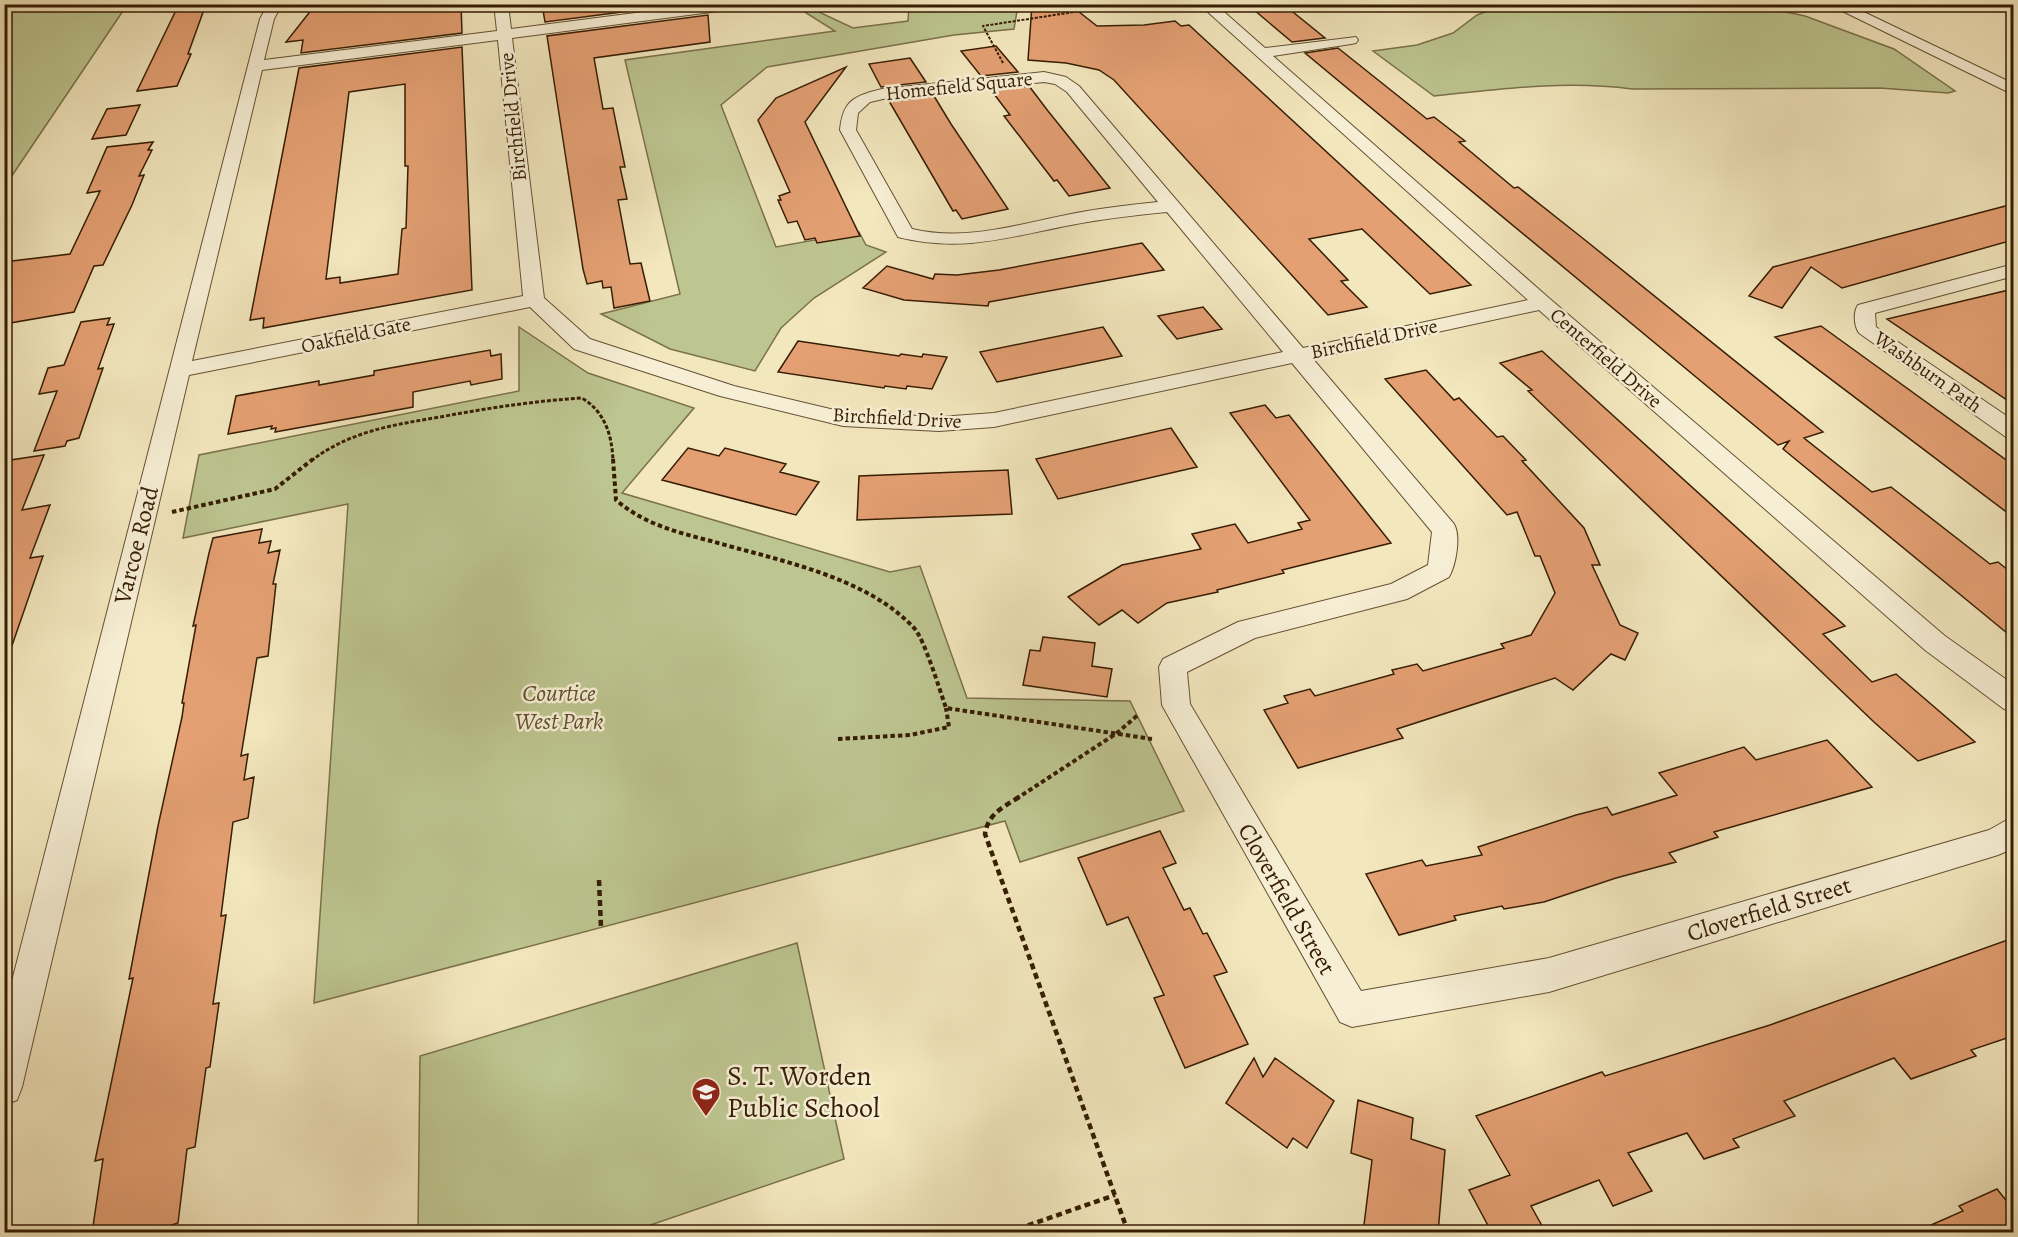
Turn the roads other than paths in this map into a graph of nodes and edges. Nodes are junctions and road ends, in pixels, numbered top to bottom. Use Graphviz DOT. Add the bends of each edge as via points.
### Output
graph roads {
  1 [pos="274,4"];
  2 [pos="501,4"];
  3 [pos="742,4"];
  4 [pos="1206,4"];
  5 [pos="1835,4"];
  6 [pos="505,35"];
  7 [pos="1351,40"];
  8 [pos="1262,53"];
  9 [pos="257,66"];
  10 [pos="2013,90"];
  11 [pos="1172,206"];
  12 [pos="2013,270"];
  13 [pos="534,300"];
  14 [pos="1543,303"];
  15 [pos="1299,354"];
  16 [pos="179,370"];
  17 [pos="2013,432"];
  18 [pos="2013,701"];
  19 [pos="2013,830"];
  20 [pos="4,1087"];
  1 -- 9 [label="street, Varcoe Road"];
  2 -- 6 [label="street, Birchfield Drive"];
  3 -- 6 [label="street"];
  4 -- 8 [label="street, Centerfield Drive"];
  5 -- 10 [label="street"];
  6 -- 9 [label="street"];
  6 -- 13 [label="street, Birchfield Drive"];
  7 -- 8 [label="street"];
  8 -- 14 [label="street, Centerfield Drive"];
  9 -- 16 [label="street, Varcoe Road"];
  11 -- 11 [label="street, Homefield Square" via="1073,89 1060,80 1013,78 882,94 864,99 850,111 848,130 905,233 926,240 955,240"];
  11 -- 15 [label="street, Homefield Square"];
  12 -- 17 [label="street, Washburn Path" via="1865,309 1866,329"];
  13 -- 15 [label="street, Birchfield Drive" via="582,344 728,392 843,418 939,424 994,420"];
  13 -- 16 [label="street, Oakfield Gate"];
  14 -- 15 [label="street, Birchfield Drive"];
  14 -- 18 [label="street, Centerfield Drive" via="1935,643"];
  15 -- 19 [label="street, Cloverfield Street" via="1445,530 1440,570 1398,592 1248,629 1173,667 1176,705 1352,1010 1549,975 1998,841"];
  16 -- 20 [label="street, Varcoe Road"];
}
